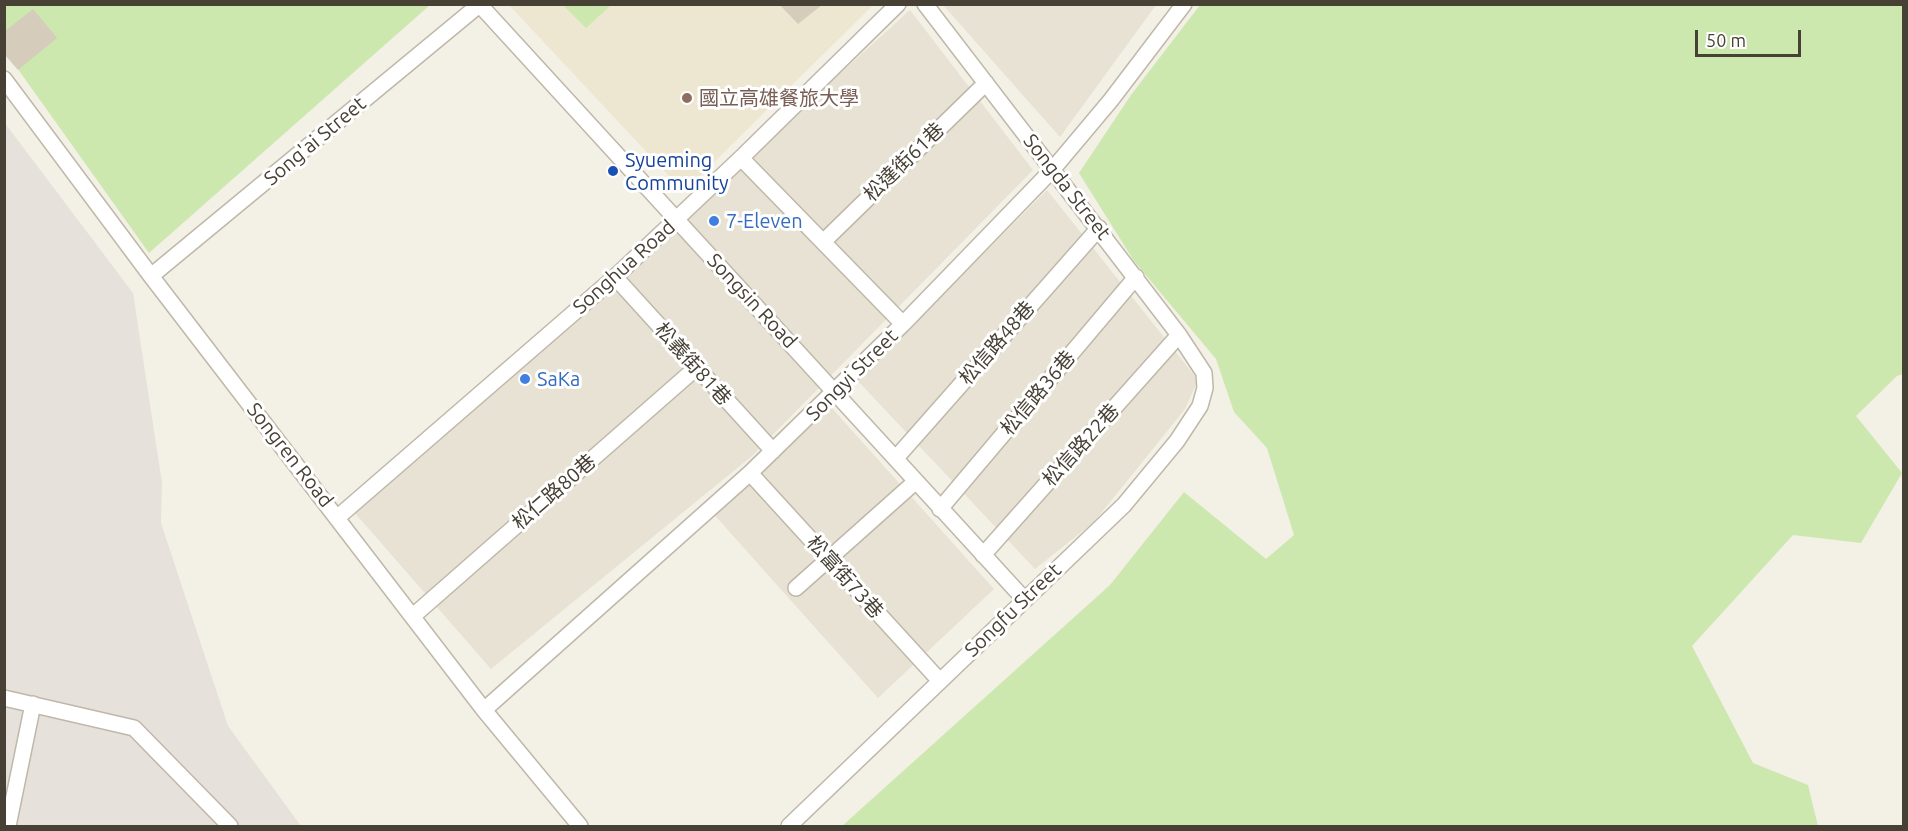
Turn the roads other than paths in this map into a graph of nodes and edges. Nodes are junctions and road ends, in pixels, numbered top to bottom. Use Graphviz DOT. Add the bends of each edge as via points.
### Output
graph roads {
  1 [pos="898,4"];
  2 [pos="925,4"];
  3 [pos="1184,4"];
  4 [pos="479,5"];
  5 [pos="4,79"];
  6 [pos="986,83"];
  7 [pos="741,158"];
  8 [pos="1053,169"];
  9 [pos="676,219"];
  10 [pos="1099,228"];
  11 [pos="823,242"];
  12 [pos="151,276"];
  13 [pos="615,276"];
  14 [pos="1136,277"];
  15 [pos="903,324"];
  16 [pos="1179,334"];
  17 [pos="696,368"];
  18 [pos="1204,373"];
  19 [pos="836,392"];
  20 [pos="773,451"];
  21 [pos="896,458"];
  22 [pos="750,473"];
  23 [pos="915,482"];
  24 [pos="940,509"];
  25 [pos="338,517"];
  26 [pos="983,555"];
  27 [pos="828,559"];
  28 [pos="796,588"];
  29 [pos="1024,599"];
  30 [pos="413,616"];
  31 [pos="939,680"];
  32 [pos="4,698"];
  33 [pos="33,704"];
  34 [pos="484,710"];
  35 [pos="8,826"];
  36 [pos="230,826"];
  37 [pos="580,826"];
  38 [pos="789,826"];
  1 -- 7 [label="street, Songhua Road"];
  2 -- 6 [label="street, Songda Street"];
  3 -- 8 [label="street, Songyi Street"];
  4 -- 9 [label="street, Songsin Road"];
  4 -- 12 [label="street, Song'ai Street"];
  5 -- 12 [label="street, Songren Road"];
  6 -- 8 [label="street, Songda Street"];
  6 -- 11 [label="street, 松達街61巷"];
  7 -- 9 [label="street, Songhua Road"];
  7 -- 11 [label="street"];
  8 -- 10 [label="street, Songda Street"];
  8 -- 15 [label="street, Songyi Street"];
  9 -- 13 [label="street, Songhua Road"];
  9 -- 19 [label="street, Songsin Road"];
  10 -- 14 [label="street, Songda Street"];
  10 -- 21 [label="street, 松信路48巷"];
  11 -- 15 [label="street"];
  12 -- 25 [label="street, Songren Road"];
  13 -- 17 [label="street, 松義街81巷"];
  13 -- 25 [label="street, Songhua Road"];
  14 -- 16 [label="street, Songda Street"];
  14 -- 24 [label="street, 松信路36巷"];
  15 -- 19 [label="street, Songyi Street"];
  16 -- 18 [label="street, Songda Street"];
  16 -- 26 [label="street, 松信路22巷"];
  17 -- 20 [label="street, 松義街81巷"];
  17 -- 30 [label="street, 松仁路80巷"];
  18 -- 29 [label="street, Songfu Street" via="1200,406 1177,441 1124,505"];
  19 -- 20 [label="street, Songyi Street"];
  19 -- 21 [label="street, Songsin Road"];
  20 -- 22 [label="street, Songyi Street"];
  21 -- 23 [label="street, Songsin Road"];
  22 -- 27 [label="street, 松富街73巷"];
  22 -- 34 [label="street, Songyi Street"];
  23 -- 24 [label="street, Songsin Road"];
  23 -- 27 [label="street"];
  24 -- 26 [label="street, Songsin Road"];
  25 -- 30 [label="street, Songren Road"];
  26 -- 29 [label="street, Songsin Road"];
  27 -- 28 [label="street"];
  27 -- 31 [label="street, 松富街73巷"];
  29 -- 31 [label="street, Songfu Street"];
  30 -- 34 [label="street, Songren Road"];
  31 -- 38 [label="street, Songfu Street"];
  32 -- 33 [label="street"];
  33 -- 35 [label="street"];
  33 -- 36 [label="street" via="134,728"];
  34 -- 37 [label="street, Songren Road"];
}
